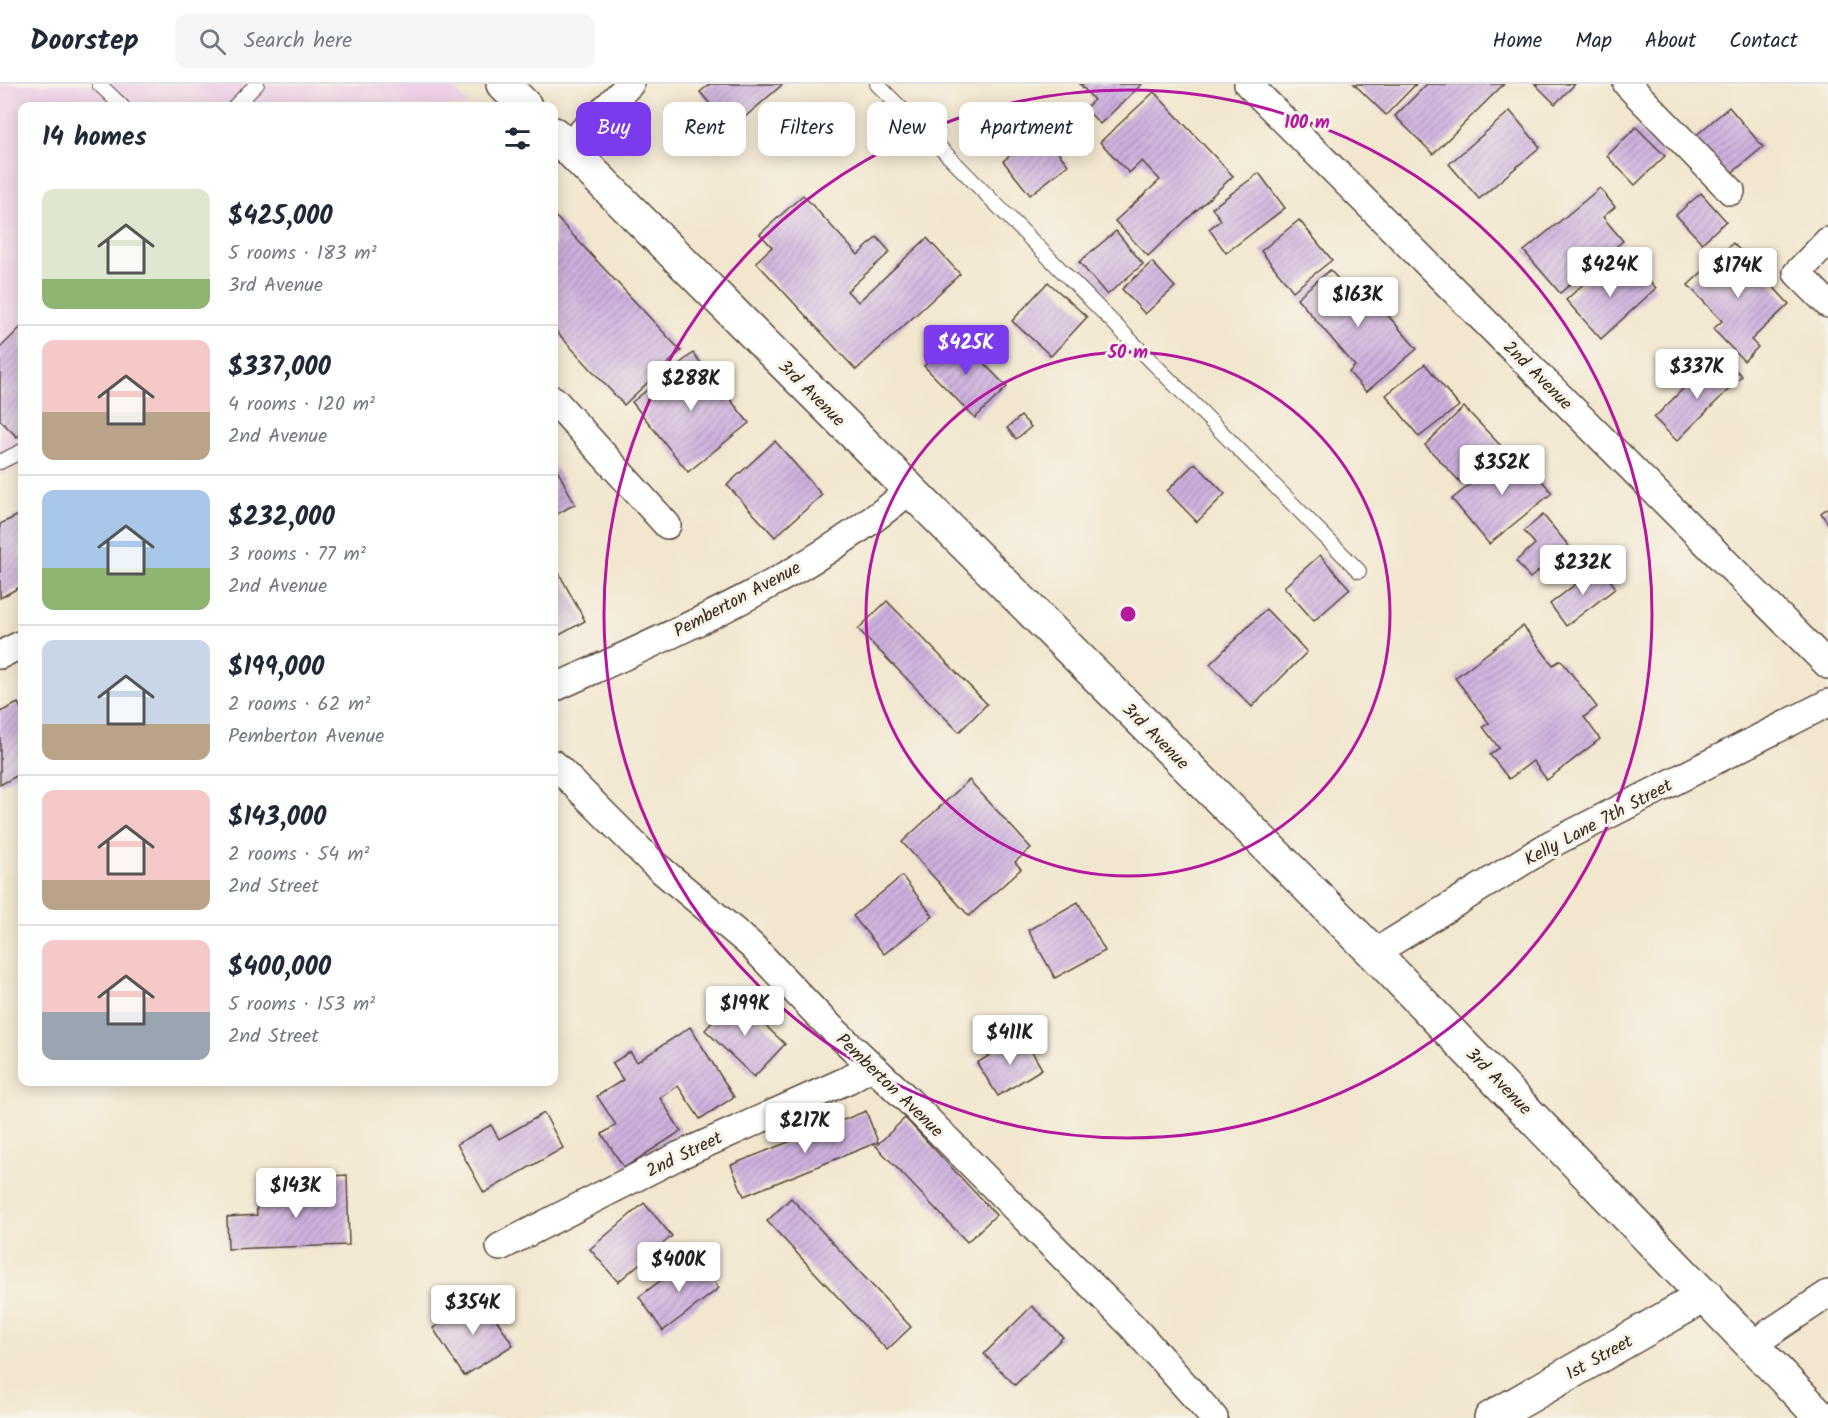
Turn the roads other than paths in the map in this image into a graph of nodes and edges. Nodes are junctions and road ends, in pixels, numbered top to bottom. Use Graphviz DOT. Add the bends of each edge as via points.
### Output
graph roads {
  1 [pos="99,84"];
  2 [pos="257,84"];
  3 [pos="503,84"];
  4 [pos="630,84"];
  5 [pos="878,84"];
  6 [pos="1248,84"];
  7 [pos="1627,84"];
  8 [pos="118,102"];
  9 [pos="239,102"];
  10 [pos="521,102"];
  11 [pos="558,147"];
  12 [pos="1731,191"];
  13 [pos="1828,241"];
  14 [pos="1828,304"];
  15 [pos="558,404"];
  16 [pos="18,453"];
  17 [pos="0,462"];
  18 [pos="909,490"];
  19 [pos="667,525"];
  20 [pos="1359,571"];
  21 [pos="18,646"];
  22 [pos="0,656"];
  23 [pos="1828,665"];
  24 [pos="558,686"];
  25 [pos="1828,703"];
  26 [pos="558,768"];
  27 [pos="1374,953"];
  28 [pos="870,1067"];
  29 [pos="500,1248"];
  30 [pos="1828,1294"];
  31 [pos="1706,1295"];
  32 [pos="1753,1344"];
  33 [pos="1214,1418"];
  34 [pos="1491,1418"];
  35 [pos="1822,1418"];
  1 -- 8 [label="lane"];
  2 -- 9 [label="lane"];
  3 -- 10 [label="street"];
  4 -- 11 [label="street"];
  5 -- 20 [label="lane"];
  6 -- 23 [label="street, 2nd Avenue"];
  7 -- 12 [label="street"];
  11 -- 18 [label="street, 3rd Avenue"];
  13 -- 14 [label="street" via="1797,273"];
  15 -- 19 [label="street"];
  16 -- 17 [label="lane"];
  18 -- 24 [label="street, Pemberton Avenue" via="853,534 772,584 719,613"];
  18 -- 27 [label="street, 3rd Avenue"];
  21 -- 22 [label="street"];
  25 -- 27 [label="street, Kelly Lane 7th Street" via="1551,844"];
  26 -- 28 [label="street, Pemberton Avenue" via="653,863 751,945"];
  27 -- 31 [label="street, 3rd Avenue"];
  28 -- 29 [label="street, 2nd Street" via="678,1156"];
  28 -- 33 [label="street, Pemberton Avenue" via="909,1101 1132,1326"];
  30 -- 32 [label="street"];
  31 -- 32 [label="street, 3rd Avenue"];
  31 -- 34 [label="street, 1st Street"];
  32 -- 35 [label="street, 3rd Avenue"];
}
